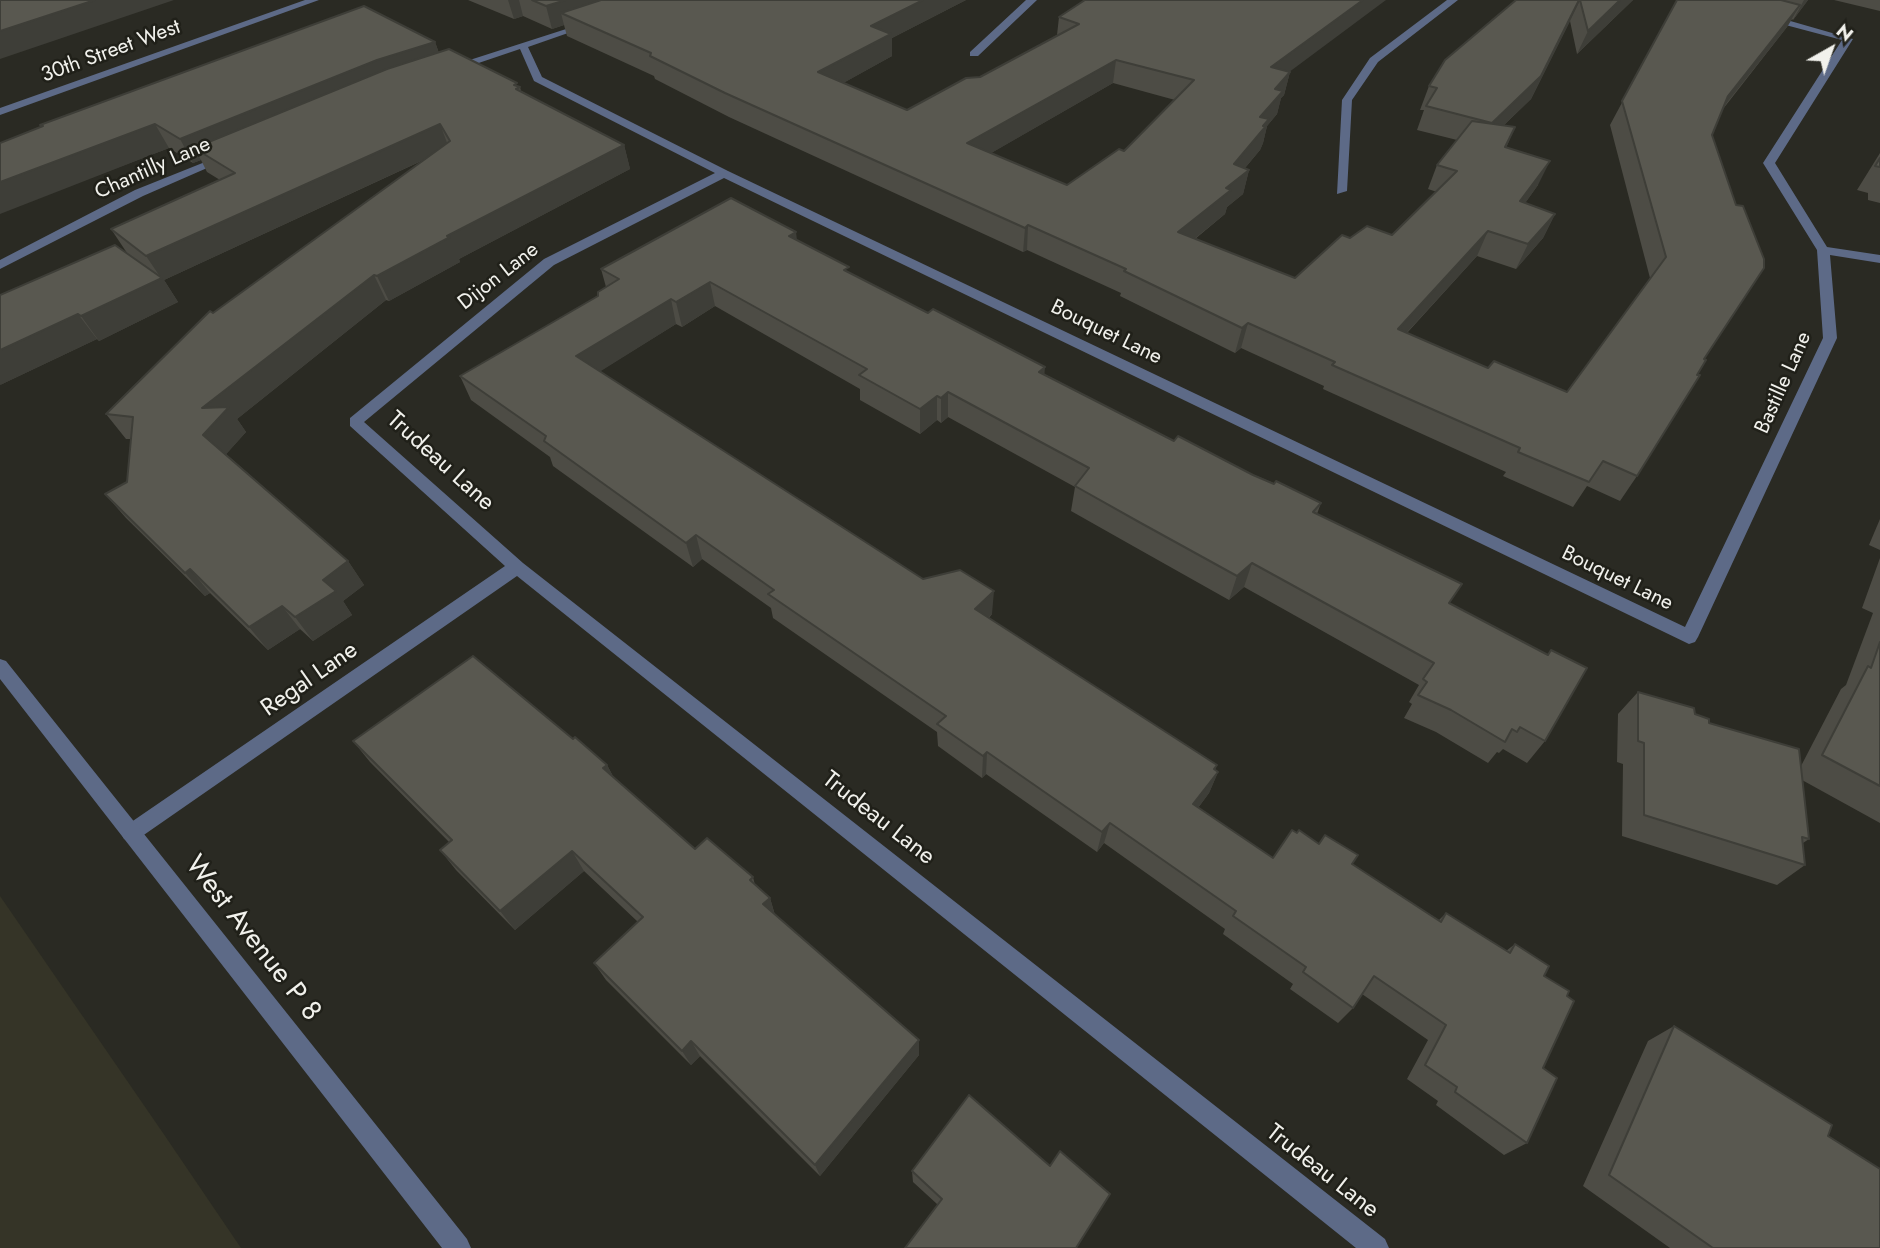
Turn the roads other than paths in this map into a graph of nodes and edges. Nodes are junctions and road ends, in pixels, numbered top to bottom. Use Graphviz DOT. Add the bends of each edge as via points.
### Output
graph roads {
  1 [pos="314,0"];
  2 [pos="1032,0"];
  3 [pos="1453,0"];
  4 [pos="1755,14"];
  5 [pos="606,17"];
  6 [pos="523,46"];
  7 [pos="974,54"];
  8 [pos="444,71"];
  9 [pos="0,112"];
  10 [pos="240,151"];
  11 [pos="724,173"];
  12 [pos="1341,191"];
  13 [pos="1823,250"];
  14 [pos="1880,259"];
  15 [pos="0,265"];
  16 [pos="355,422"];
  17 [pos="517,567"];
  18 [pos="1689,637"];
  19 [pos="0,666"];
  20 [pos="131,833"];
  21 [pos="458,1248"];
  22 [pos="1376,1248"];
  1 -- 9 [label="street, 30th Street West"];
  2 -- 7 [label="street"];
  3 -- 12 [label="street" via="1374,60 1347,100"];
  4 -- 13 [label="street, Bastille Lane" via="1848,39 1769,163"];
  5 -- 6 [label="street"];
  6 -- 8 [label="street"];
  6 -- 11 [label="street, Bouquet Lane" via="538,79"];
  10 -- 15 [label="street, Chantilly Lane" via="139,193"];
  11 -- 16 [label="street, Dijon Lane" via="549,262"];
  11 -- 18 [label="street, Bouquet Lane"];
  13 -- 14 [label="street"];
  13 -- 18 [label="street, Bastille Lane" via="1830,338"];
  16 -- 17 [label="street, Trudeau Lane"];
  17 -- 20 [label="street, Regal Lane"];
  17 -- 22 [label="street, Trudeau Lane"];
  19 -- 20 [label="street, West Avenue P 8"];
  20 -- 21 [label="street, West Avenue P 8"];
}
